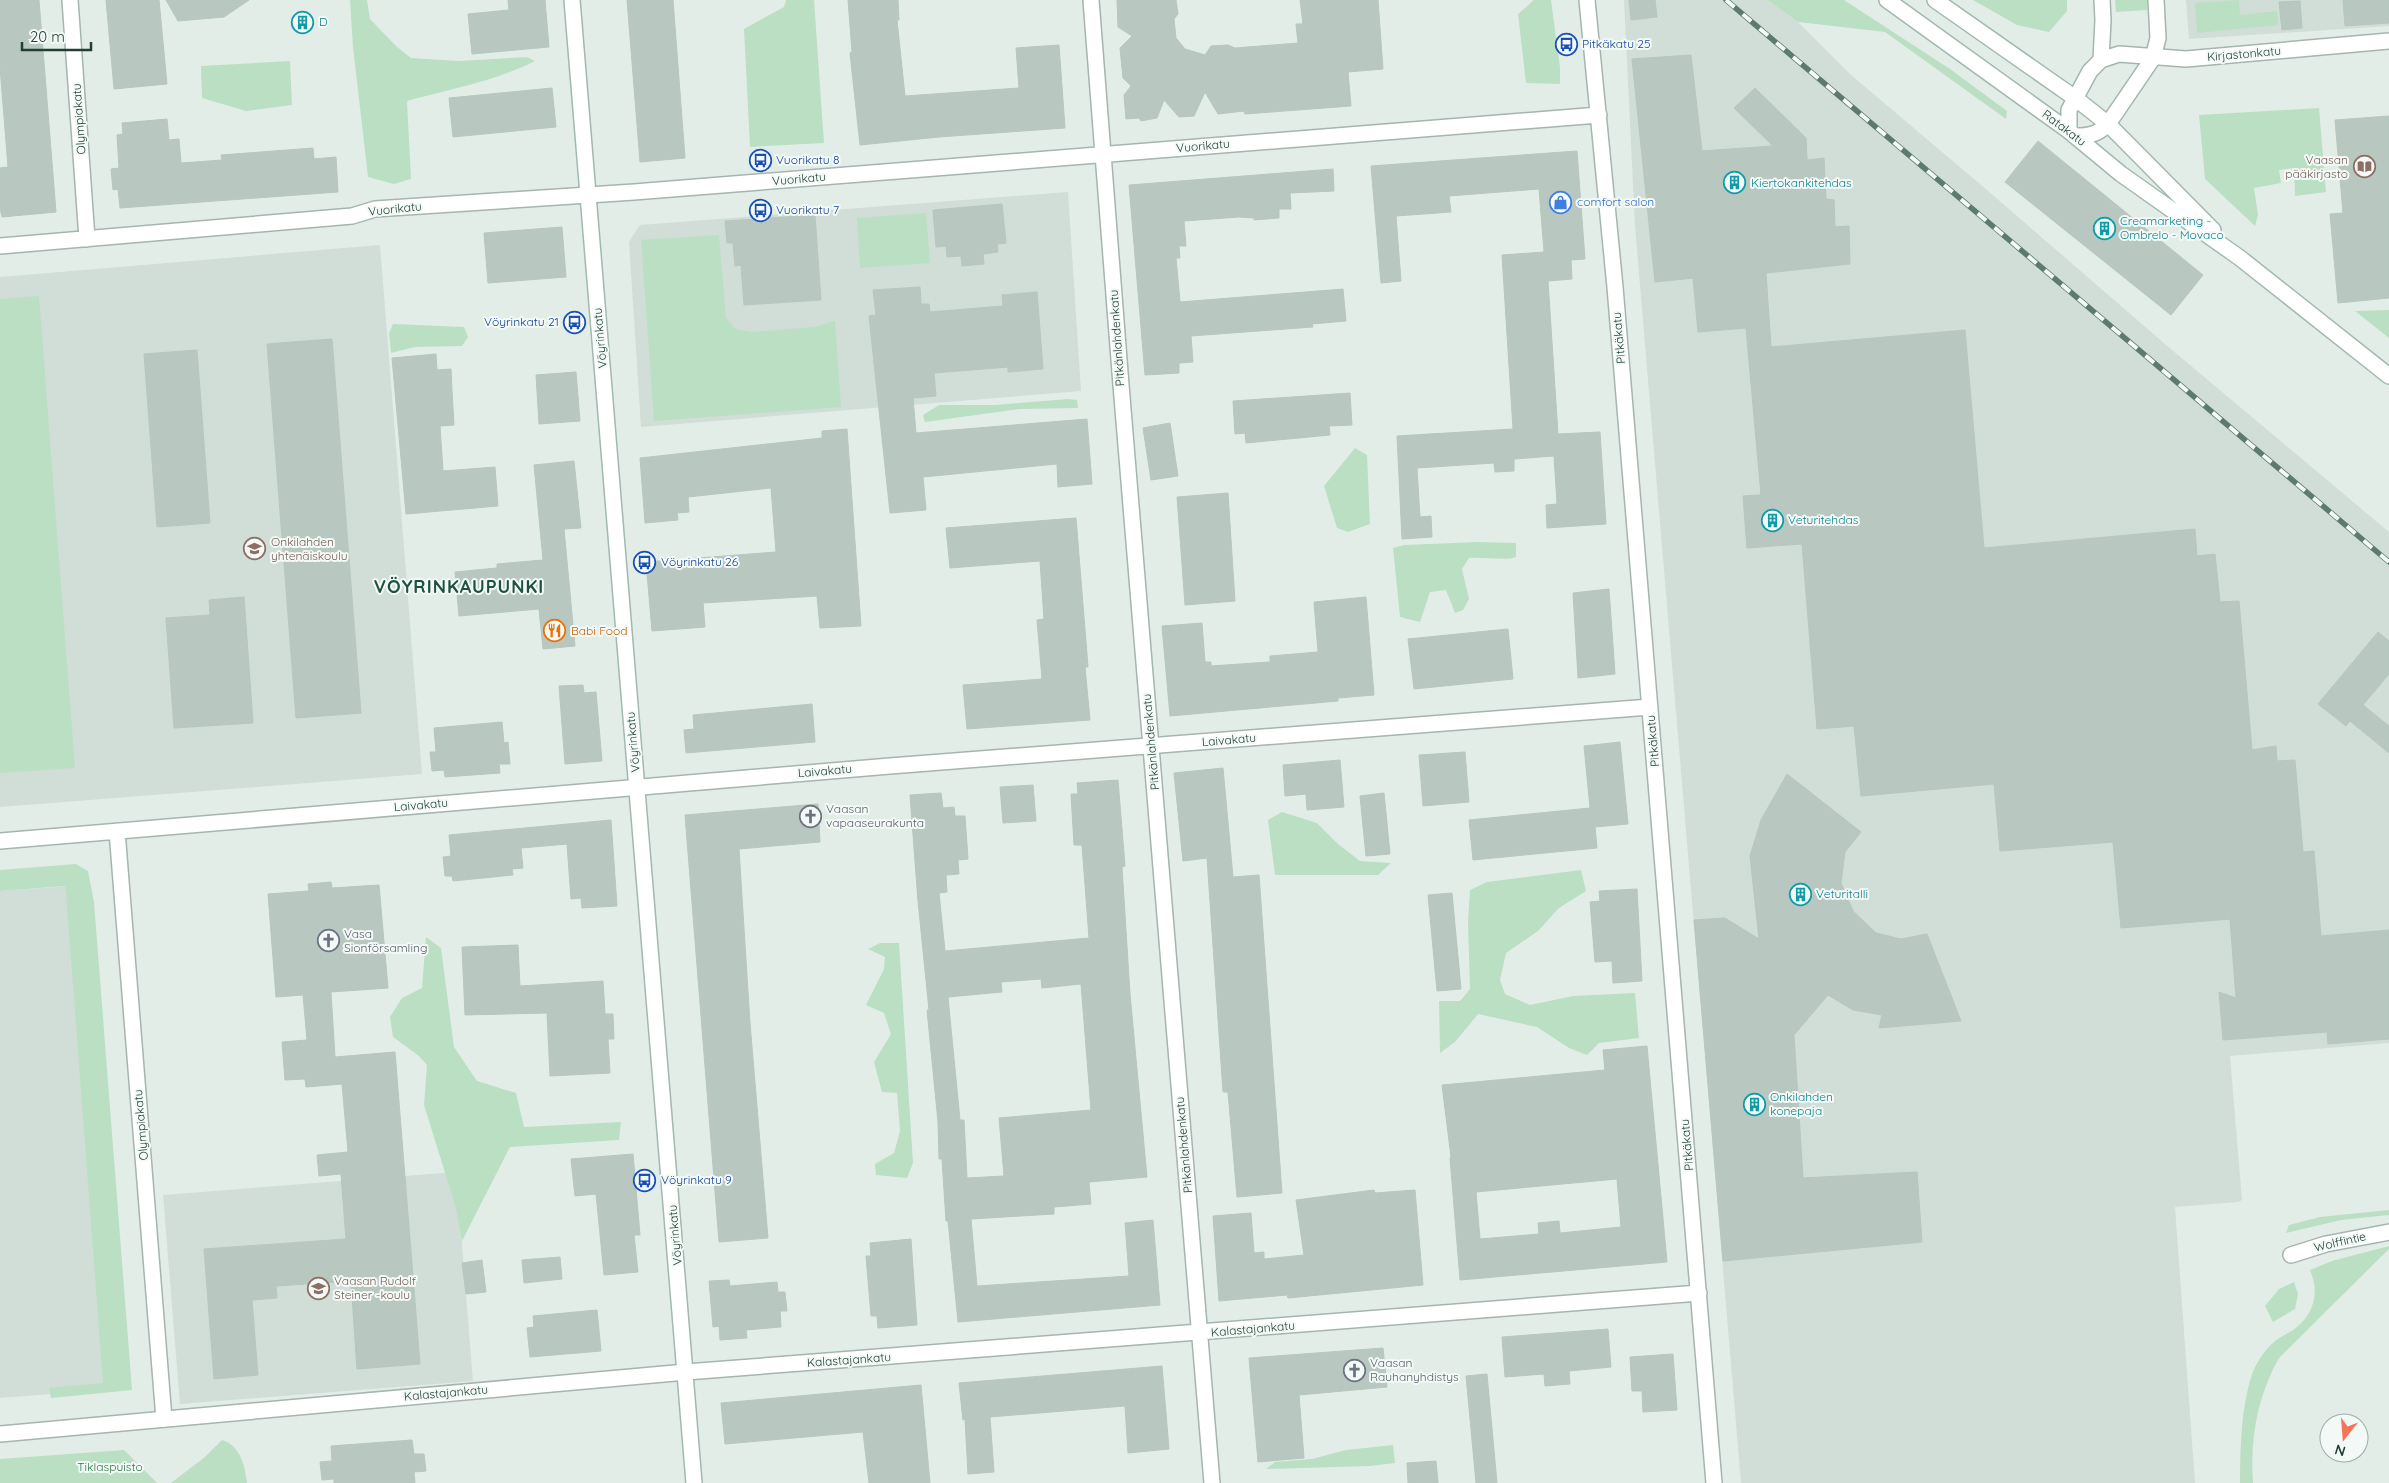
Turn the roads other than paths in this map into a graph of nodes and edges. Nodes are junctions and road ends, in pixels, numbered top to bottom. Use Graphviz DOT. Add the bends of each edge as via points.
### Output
graph roads {
  1 [pos="70,0"];
  2 [pos="572,0"];
  3 [pos="1091,0"];
  4 [pos="1588,0"];
  5 [pos="1887,0"];
  6 [pos="1935,0"];
  7 [pos="2102,0"];
  8 [pos="2156,0"];
  9 [pos="2389,40"];
  10 [pos="2153,58"];
  11 [pos="2101,60"];
  12 [pos="2075,98"];
  13 [pos="1599,115"];
  14 [pos="2108,124"];
  15 [pos="2072,133"];
  16 [pos="1104,154"];
  17 [pos="589,196"];
  18 [pos="87,239"];
  19 [pos="0,246"];
  20 [pos="2240,258"];
  21 [pos="2389,376"];
  22 [pos="1650,707"];
  23 [pos="1152,746"];
  24 [pos="637,788"];
  25 [pos="117,831"];
  26 [pos="0,841"];
  27 [pos="2389,1232"];
  28 [pos="2291,1255"];
  29 [pos="1700,1293"];
  30 [pos="1199,1333"];
  31 [pos="686,1372"];
  32 [pos="164,1418"];
  33 [pos="0,1434"];
  34 [pos="694,1483"];
  35 [pos="1212,1483"];
  36 [pos="1714,1483"];
  1 -- 18 [label="street, Olympiakatu"];
  2 -- 17 [label="street, Vöyrinkatu"];
  3 -- 16 [label="street, Pitkänlahdenkatu"];
  4 -- 13 [label="street, Pitkäkatu"];
  5 -- 15 [label="street, Ratakatu"];
  6 -- 12 [label="street, Ratakatu"];
  7 -- 11 [label="street"];
  8 -- 10 [label="street" via="2158,38"];
  9 -- 10 [label="street, Kirjastonkatu" via="2186,59"];
  10 -- 11 [label="street, Kirjastonkatu" via="2119,54"];
  10 -- 14 [label="street"];
  11 -- 12 [label="street"];
  12 -- 14 [label="street, Ratakatu"];
  12 -- 15 [label="street" via="2069,110"];
  13 -- 16 [label="street, Vuorikatu"];
  13 -- 22 [label="street, Pitkäkatu"];
  14 -- 15 [label="street" via="2099,133 2088,136"];
  14 -- 20 [label="street, Ratakatu"];
  15 -- 20 [label="street, Ratakatu" via="2121,174"];
  16 -- 17 [label="street, Vuorikatu"];
  16 -- 23 [label="street, Pitkänlahdenkatu"];
  17 -- 18 [label="street, Vuorikatu" via="375,209 352,216"];
  17 -- 24 [label="street, Vöyrinkatu"];
  18 -- 19 [label="street, Vuorikatu"];
  20 -- 21 [label="street, Ratakatu"];
  22 -- 23 [label="street, Laivakatu"];
  22 -- 29 [label="street, Pitkäkatu"];
  23 -- 24 [label="street, Laivakatu"];
  23 -- 30 [label="street, Pitkänlahdenkatu"];
  24 -- 25 [label="street, Laivakatu"];
  24 -- 31 [label="street, Vöyrinkatu"];
  25 -- 26 [label="street, Laivakatu"];
  25 -- 32 [label="street, Olympiakatu"];
  27 -- 28 [label="street, Wolffintie" via="2326,1244"];
  29 -- 30 [label="street, Kalastajankatu"];
  29 -- 36 [label="street, Pitkäkatu"];
  30 -- 31 [label="street, Kalastajankatu"];
  30 -- 35 [label="street, Pitkänlahdenkatu"];
  31 -- 32 [label="street, Kalastajankatu"];
  31 -- 34 [label="street, Vöyrinkatu"];
  32 -- 33 [label="street, Kalastajankatu"];
}
